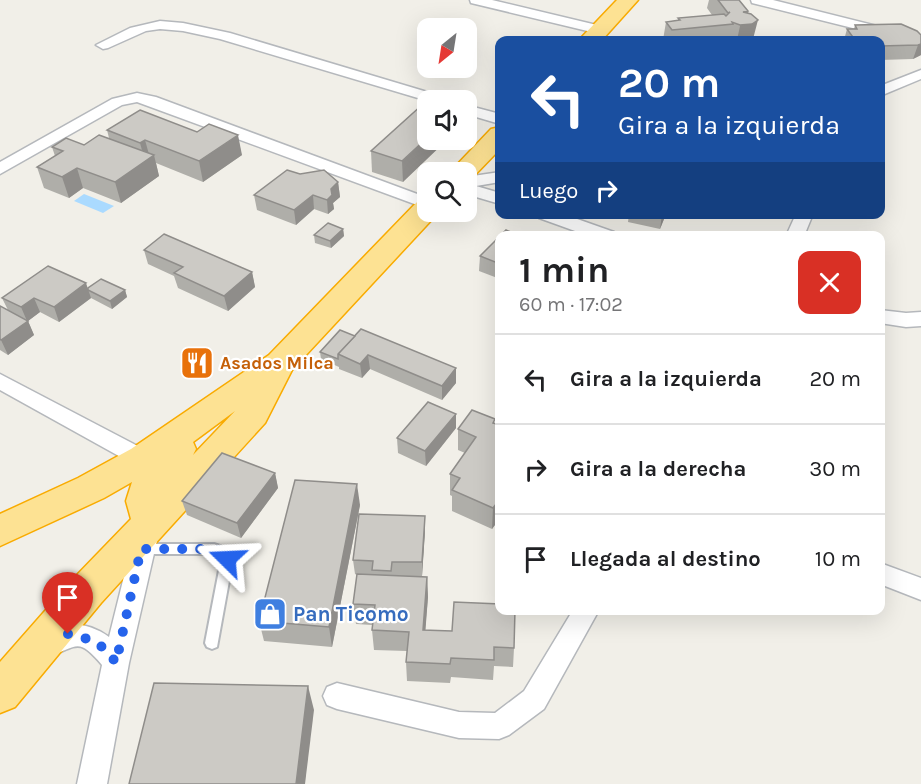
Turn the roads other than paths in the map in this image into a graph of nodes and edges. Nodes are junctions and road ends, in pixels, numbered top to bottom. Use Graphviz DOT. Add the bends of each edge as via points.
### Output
graph roads {
  1 [pos="476,0"];
  2 [pos="628,0"];
  3 [pos="757,0"];
  4 [pos="595,35"];
  5 [pos="921,40"];
  6 [pos="103,45"];
  7 [pos="921,74"];
  8 [pos="885,90"];
  9 [pos="417,94"];
  10 [pos="477,112"];
  11 [pos="495,118"];
  12 [pos="495,139"];
  13 [pos="473,162"];
  14 [pos="0,170"];
  15 [pos="495,178"];
  16 [pos="477,180"];
  17 [pos="477,192"];
  18 [pos="495,197"];
  19 [pos="417,202"];
  20 [pos="417,218"];
  21 [pos="559,219"];
  22 [pos="594,231"];
  23 [pos="885,317"];
  24 [pos="921,319"];
  25 [pos="280,363"];
  26 [pos="0,381"];
  27 [pos="219,408"];
  28 [pos="143,459"];
  29 [pos="91,488"];
  30 [pos="0,531"];
  31 [pos="146,537"];
  32 [pos="885,575"];
  33 [pos="921,589"];
  34 [pos="584,615"];
  35 [pos="212,643"];
  36 [pos="35,652"];
  37 [pos="116,663"];
  38 [pos="0,693"];
  39 [pos="337,696"];
  40 [pos="93,784"];
  1 -- 4 [label="street"];
  2 -- 4 [label="highway"];
  3 -- 5 [label="street"];
  6 -- 9 [label="street" via="144,27 168,25 256,46"];
  7 -- 8 [label="street"];
  10 -- 11 [label="street"];
  12 -- 13 [label="highway"];
  14 -- 19 [label="street" via="117,102 137,97"];
  15 -- 16 [label="street"];
  17 -- 18 [label="street"];
  20 -- 25 [label="highway"];
  21 -- 22 [label="street"];
  23 -- 24 [label="street"];
  25 -- 27 [label="highway"];
  25 -- 31 [label="highway" via="254,414"];
  26 -- 28 [label="street"];
  27 -- 28 [label="highway"];
  27 -- 31 [label="highway" via="151,478 144,501"];
  28 -- 29 [label="highway"];
  29 -- 30 [label="highway"];
  29 -- 31 [label="highway" via="130,494"];
  31 -- 35 [label="lane" via="214,549 227,559"];
  31 -- 36 [label="highway" via="87,591"];
  31 -- 37 [label="street"];
  32 -- 33 [label="street"];
  34 -- 39 [label="street" via="534,700 499,726 459,725"];
  36 -- 37 [label="street" via="68,634 90,639 107,650"];
  36 -- 38 [label="highway"];
  37 -- 40 [label="street"];
}
